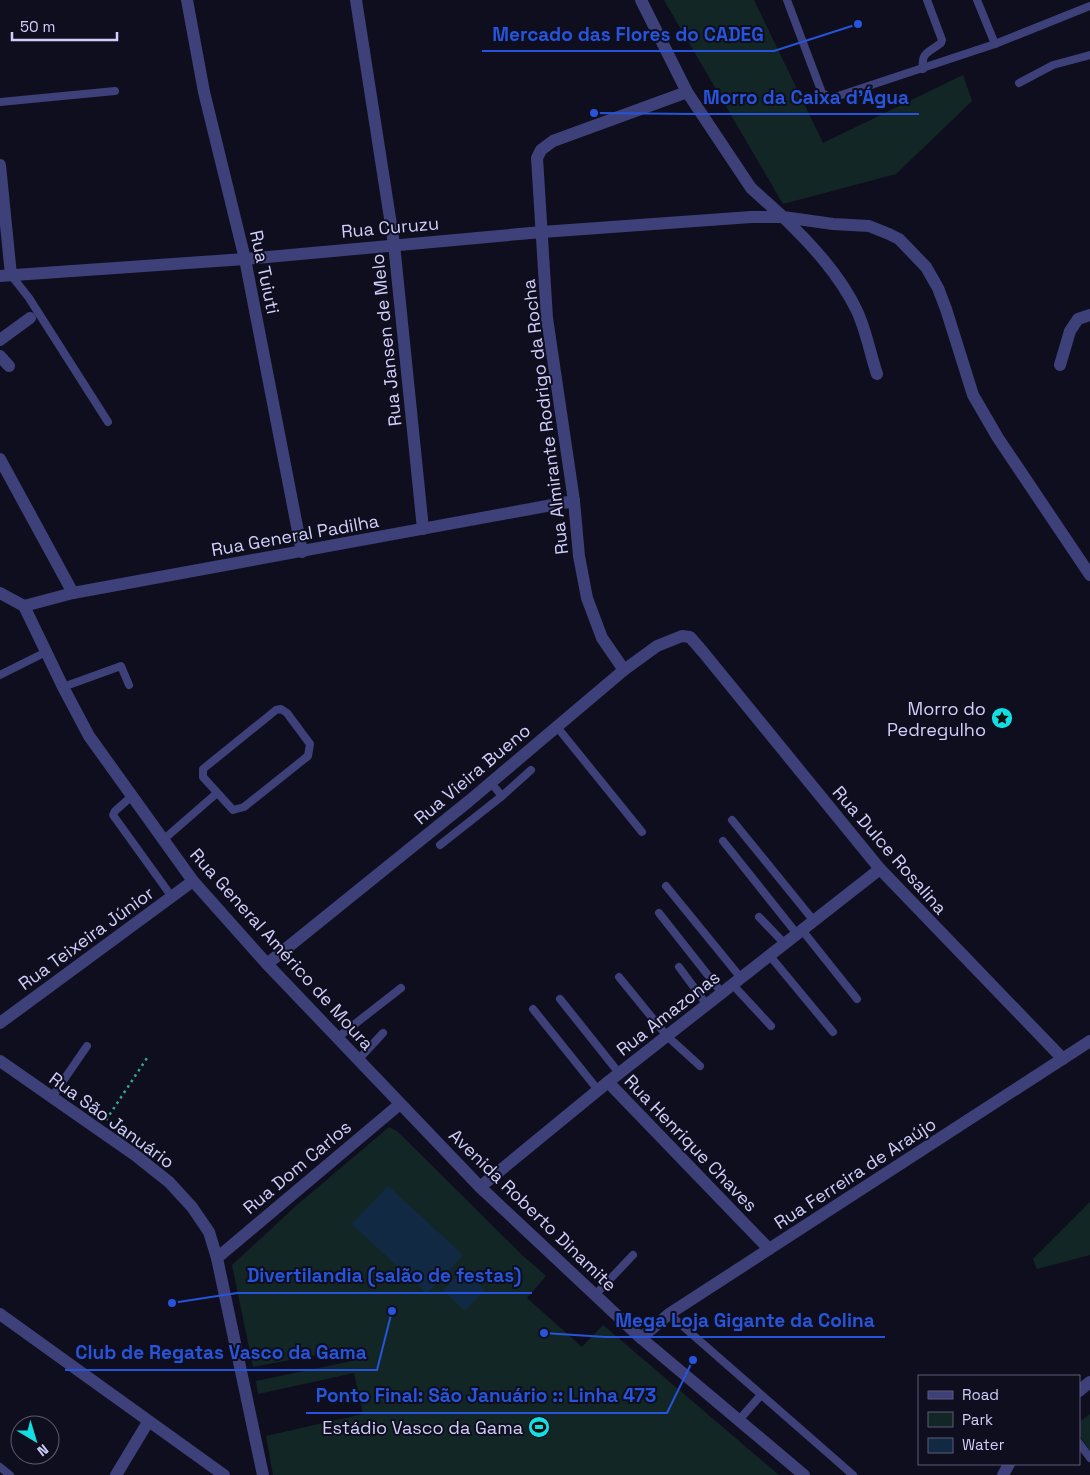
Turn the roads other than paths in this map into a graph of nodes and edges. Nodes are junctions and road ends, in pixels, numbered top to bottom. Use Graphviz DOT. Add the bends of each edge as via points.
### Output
graph roads {
  1 [pos="187,0"];
  2 [pos="356,0"];
  3 [pos="641,0"];
  4 [pos="787,0"];
  5 [pos="927,0"];
  6 [pos="977,0"];
  7 [pos="1090,6"];
  8 [pos="994,44"];
  9 [pos="1090,55"];
  10 [pos="923,69"];
  11 [pos="1018,83"];
  12 [pos="115,91"];
  13 [pos="688,92"];
  14 [pos="0,102"];
  15 [pos="0,166"];
  16 [pos="783,217"];
  17 [pos="542,232"];
  18 [pos="394,244"];
  19 [pos="245,259"];
  20 [pos="5,275"];
  21 [pos="1090,315"];
  22 [pos="30,318"];
  23 [pos="0,340"];
  24 [pos="0,356"];
  25 [pos="1060,365"];
  26 [pos="9,366"];
  27 [pos="877,374"];
  28 [pos="108,422"];
  29 [pos="0,459"];
  30 [pos="574,501"];
  31 [pos="423,529"];
  32 [pos="302,552"];
  33 [pos="1090,575"];
  34 [pos="0,593"];
  35 [pos="73,593"];
  36 [pos="24,606"];
  37 [pos="46,652"];
  38 [pos="703,652"];
  39 [pos="624,670"];
  40 [pos="0,674"];
  41 [pos="129,685"];
  42 [pos="63,687"];
  43 [pos="557,727"];
  44 [pos="531,770"];
  45 [pos="491,783"];
  46 [pos="217,793"];
  47 [pos="132,796"];
  48 [pos="502,796"];
  49 [pos="732,820"];
  50 [pos="642,832"];
  51 [pos="163,840"];
  52 [pos="723,841"];
  53 [pos="440,845"];
  54 [pos="880,869"];
  55 [pos="193,882"];
  56 [pos="666,886"];
  57 [pos="172,897"];
  58 [pos="660,913"];
  59 [pos="759,917"];
  60 [pos="814,921"];
  61 [pos="799,932"];
  62 [pos="785,944"];
  63 [pos="770,956"];
  64 [pos="267,964"];
  65 [pos="678,967"];
  66 [pos="619,977"];
  67 [pos="732,985"];
  68 [pos="401,988"];
  69 [pos="857,998"];
  70 [pos="560,1000"];
  71 [pos="707,1005"];
  72 [pos="534,1009"];
  73 [pos="0,1023"];
  74 [pos="772,1026"];
  75 [pos="834,1032"];
  76 [pos="384,1033"];
  77 [pos="668,1036"];
  78 [pos="337,1038"];
  79 [pos="1090,1040"];
  80 [pos="87,1046"];
  81 [pos="1064,1059"];
  82 [pos="358,1060"];
  83 [pos="0,1061"];
  84 [pos="700,1066"];
  85 [pos="619,1073"];
  86 [pos="603,1086"];
  87 [pos="52,1097"];
  88 [pos="400,1104"];
  89 [pos="480,1187"];
  90 [pos="769,1249"];
  91 [pos="633,1255"];
  92 [pos="217,1258"];
  93 [pos="595,1295"];
  94 [pos="0,1314"];
  95 [pos="669,1314"];
  96 [pos="642,1338"];
  97 [pos="1090,1382"];
  98 [pos="1080,1390"];
  99 [pos="761,1395"];
  100 [pos="739,1420"];
  101 [pos="148,1422"];
  102 [pos="1080,1444"];
  103 [pos="1090,1458"];
  104 [pos="0,1467"];
  105 [pos="10,1475"];
  106 [pos="116,1475"];
  107 [pos="224,1475"];
  108 [pos="263,1475"];
  109 [pos="804,1475"];
  110 [pos="853,1475"];
  1 -- 19 [label="street, Rua Tuiuti" via="204,92"];
  2 -- 18 [label="street, Rua Jansen de Melo"];
  3 -- 13 [label="street"];
  4 -- 10 [label="lane" via="825,96 832,98"];
  5 -- 10 [label="lane" via="942,40 923,56"];
  6 -- 8 [label="lane"];
  7 -- 8 [label="lane"];
  8 -- 10 [label="lane"];
  9 -- 11 [label="lane" via="1053,65"];
  12 -- 14 [label="lane"];
  13 -- 16 [label="street" via="751,188"];
  13 -- 17 [label="street, Rua Almirante Rodrigo da Rocha" via="553,141 541,150 537,158"];
  15 -- 20 [label="street"];
  16 -- 17 [label="street, Rua Curuzu"];
  16 -- 27 [label="street" via="809,242 847,292 858,313"];
  16 -- 33 [label="street, Rua Curuzu" via="869,226 899,239 926,267 946,309 973,395"];
  17 -- 18 [label="street, Rua Curuzu"];
  17 -- 30 [label="street, Rua Almirante Rodrigo da Rocha" via="547,318"];
  18 -- 19 [label="street, Rua Curuzu"];
  18 -- 31 [label="street, Rua Jansen de Melo"];
  19 -- 20 [label="street, Rua Curuzu"];
  19 -- 32 [label="street, Rua Tuiuti"];
  20 -- 28 [label="lane" via="29,298"];
  21 -- 25 [label="street" via="1078,319 1070,331"];
  22 -- 23 [label="street"];
  24 -- 26 [label="street"];
  29 -- 35 [label="street"];
  30 -- 31 [label="street, Rua General Padilha"];
  30 -- 39 [label="street, Rua Almirante Rodrigo da Rocha" via="587,598 602,638"];
  31 -- 32 [label="street, Rua General Padilha"];
  32 -- 35 [label="street, Rua General Padilha"];
  34 -- 36 [label="street"];
  35 -- 36 [label="street, Rua General Padilha"];
  36 -- 37 [label="street, Rua General Américo de Moura"];
  37 -- 40 [label="lane"];
  37 -- 42 [label="street, Rua General Américo de Moura"];
  38 -- 39 [label="street, Rua Vieira Bueno" via="690,637 682,636 658,646"];
  38 -- 54 [label="street, Rua Dulce Rosalina"];
  39 -- 43 [label="street, Rua Vieira Bueno"];
  41 -- 42 [label="lane" via="121,666"];
  42 -- 47 [label="street, Rua General Américo de Moura" via="90,736"];
  43 -- 45 [label="street, Rua Vieira Bueno"];
  43 -- 50 [label="lane"];
  44 -- 48 [label="lane"];
  45 -- 48 [label="lane"];
  45 -- 64 [label="street, Rua Vieira Bueno"];
  46 -- 46 [label="lane" via="228,807 238,811 308,756 310,744 287,713 276,710 203,769 203,777"];
  46 -- 51 [label="lane"];
  47 -- 51 [label="street, Rua General Américo de Moura"];
  47 -- 57 [label="lane" via="113,815"];
  48 -- 53 [label="lane"];
  49 -- 60 [label="lane"];
  51 -- 55 [label="street, Rua General Américo de Moura"];
  52 -- 61 [label="lane"];
  54 -- 60 [label="street, Rua Amazonas"];
  54 -- 81 [label="street, Rua Dulce Rosalina"];
  55 -- 57 [label="street, Rua Teixeira Júnior"];
  55 -- 64 [label="street, Rua General Américo de Moura"];
  56 -- 67 [label="lane"];
  57 -- 73 [label="street, Rua Teixeira Júnior"];
  58 -- 67 [label="lane"];
  59 -- 62 [label="lane"];
  60 -- 61 [label="street, Rua Amazonas"];
  61 -- 62 [label="street, Rua Amazonas"];
  61 -- 69 [label="lane"];
  62 -- 63 [label="street, Rua Amazonas"];
  63 -- 67 [label="street, Rua Amazonas"];
  63 -- 75 [label="lane"];
  64 -- 78 [label="street, Rua General Américo de Moura"];
  65 -- 71 [label="lane"];
  66 -- 77 [label="lane"];
  67 -- 71 [label="street, Rua Amazonas"];
  67 -- 74 [label="lane"];
  68 -- 78 [label="lane"];
  70 -- 85 [label="lane"];
  71 -- 77 [label="street, Rua Amazonas"];
  72 -- 86 [label="lane"];
  76 -- 82 [label="lane"];
  77 -- 84 [label="lane"];
  77 -- 85 [label="street, Rua Amazonas"];
  78 -- 82 [label="street, Rua General Américo de Moura"];
  79 -- 81 [label="street, Rua Ferreira de Araújo"];
  80 -- 87 [label="lane"];
  81 -- 90 [label="street, Rua Ferreira de Araújo"];
  82 -- 88 [label="street, Rua General Américo de Moura"];
  83 -- 87 [label="street, Rua São Januário"];
  85 -- 86 [label="street, Rua Amazonas"];
  86 -- 89 [label="street, Rua Amazonas"];
  86 -- 90 [label="street, Rua Henrique Chaves"];
  87 -- 92 [label="street, Rua São Januário" via="169,1182 209,1232"];
  88 -- 89 [label="street, Avenida Roberto Dinamite"];
  88 -- 92 [label="street, Rua Dom Carlos"];
  89 -- 93 [label="street, Avenida Roberto Dinamite"];
  90 -- 95 [label="street, Rua Ferreira de Araújo"];
  91 -- 93 [label="lane"];
  92 -- 108 [label="street, Rua São Januário"];
  93 -- 96 [label="street, Avenida Roberto Dinamite"];
  94 -- 101 [label="street"];
  95 -- 96 [label="street, Rua Ferreira de Araújo"];
  95 -- 99 [label="lane"];
  96 -- 100 [label="street, Avenida Roberto Dinamite"];
  97 -- 98 [label="street"];
  99 -- 100 [label="lane"];
  99 -- 110 [label="lane"];
  100 -- 109 [label="street, Avenida Roberto Dinamite"];
  101 -- 106 [label="street"];
  101 -- 107 [label="street"];
  102 -- 103 [label="lane"];
  104 -- 105 [label="lane"];
}
